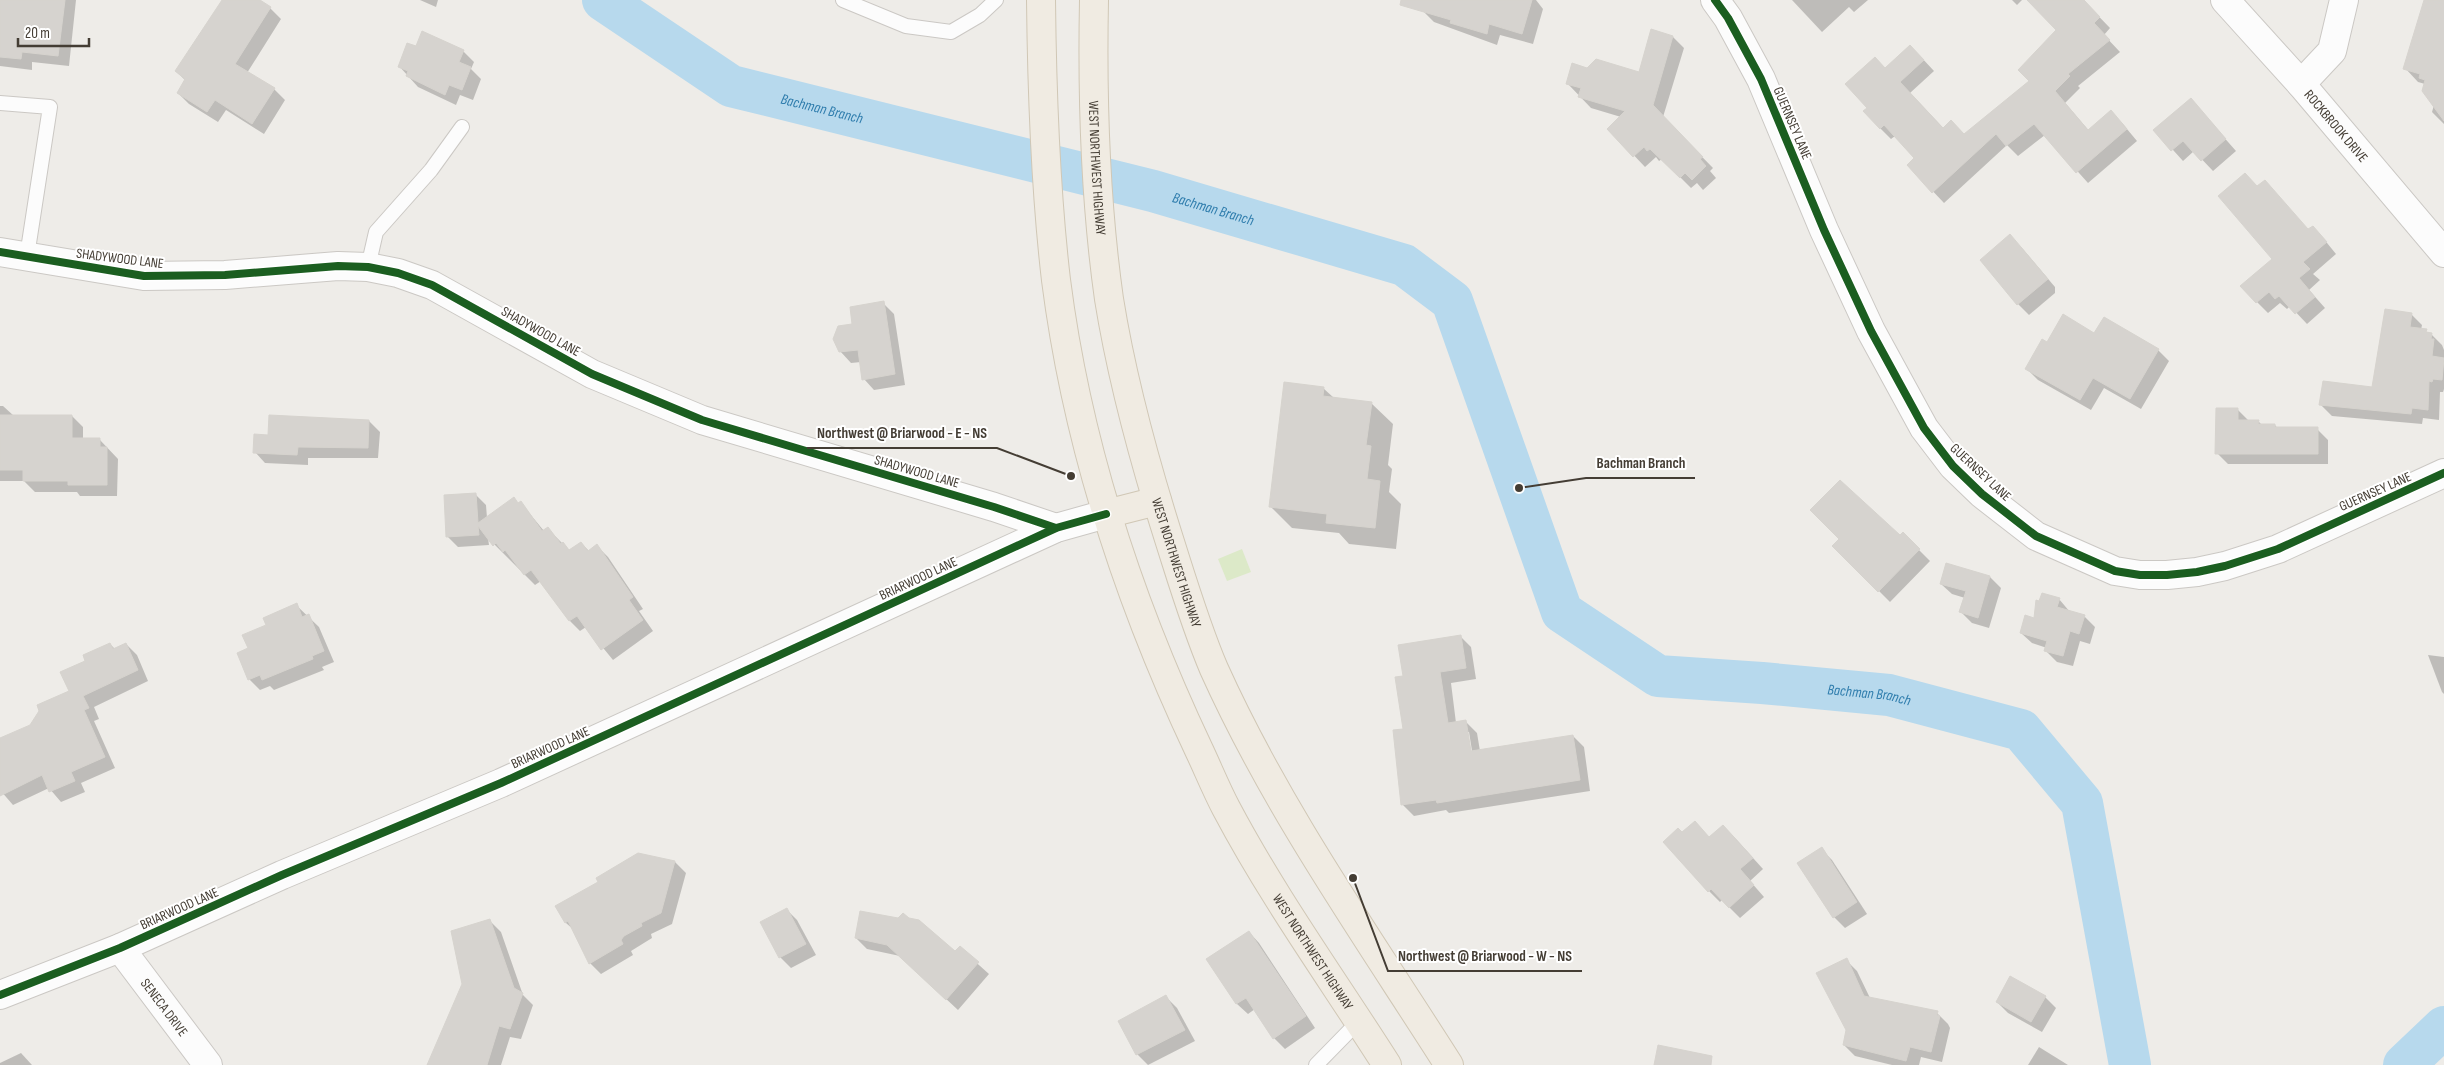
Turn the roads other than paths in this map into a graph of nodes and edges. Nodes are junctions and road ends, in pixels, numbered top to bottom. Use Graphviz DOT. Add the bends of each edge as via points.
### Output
graph roads {
  1 [pos="843,0"];
  2 [pos="996,0"];
  3 [pos="1042,0"];
  4 [pos="1094,0"];
  5 [pos="1715,0"];
  6 [pos="2226,0"];
  7 [pos="2344,0"];
  8 [pos="2301,84"];
  9 [pos="0,103"];
  10 [pos="462,127"];
  11 [pos="0,252"];
  12 [pos="2444,253"];
  13 [pos="27,256"];
  14 [pos="368,267"];
  15 [pos="2444,473"];
  16 [pos="1157,501"];
  17 [pos="1106,514"];
  18 [pos="1056,528"];
  19 [pos="120,948"];
  20 [pos="0,995"];
  21 [pos="1359,1021"];
  22 [pos="208,1065"];
  23 [pos="1316,1065"];
  24 [pos="1387,1065"];
  25 [pos="1449,1065"];
  1 -- 2 [label="lane" via="906,26 951,32 980,15"];
  3 -- 17 [label="main road, WEST NORTHWEST HIGHWAY" via="1043,134 1050,219 1066,345"];
  4 -- 16 [label="main road, WEST NORTHWEST HIGHWAY" via="1096,167 1109,298 1138,432"];
  5 -- 15 [label="street, GUERNSEY LANE" via="1760,79 1863,315 1924,428 1953,466 1982,494 2036,536 2115,571 2167,576 2196,572 2278,549"];
  6 -- 8 [label="street, ROCKBROOK DRIVE"];
  7 -- 8 [label="street" via="2332,51"];
  8 -- 12 [label="street, ROCKBROOK DRIVE"];
  9 -- 13 [label="lane" via="50,107"];
  10 -- 14 [label="lane" via="431,170 376,232"];
  11 -- 13 [label="street, SHADYWOOD LANE"];
  13 -- 14 [label="street, SHADYWOOD LANE" via="144,276"];
  14 -- 18 [label="street, SHADYWOOD LANE" via="432,285 592,374 702,420"];
  16 -- 17 [label="main road"];
  16 -- 25 [label="main road, WEST NORTHWEST HIGHWAY" via="1208,652 1253,747 1304,839"];
  17 -- 18 [label="street, BRIARWOOD LANE"];
  17 -- 21 [label="main road, WEST NORTHWEST HIGHWAY" via="1153,648 1226,807 1332,983"];
  18 -- 19 [label="street, BRIARWOOD LANE" via="501,783"];
  19 -- 20 [label="street, BRIARWOOD LANE"];
  19 -- 22 [label="street, SENECA DRIVE"];
  21 -- 23 [label="lane"];
  21 -- 24 [label="main road, WEST NORTHWEST HIGHWAY"];
}
